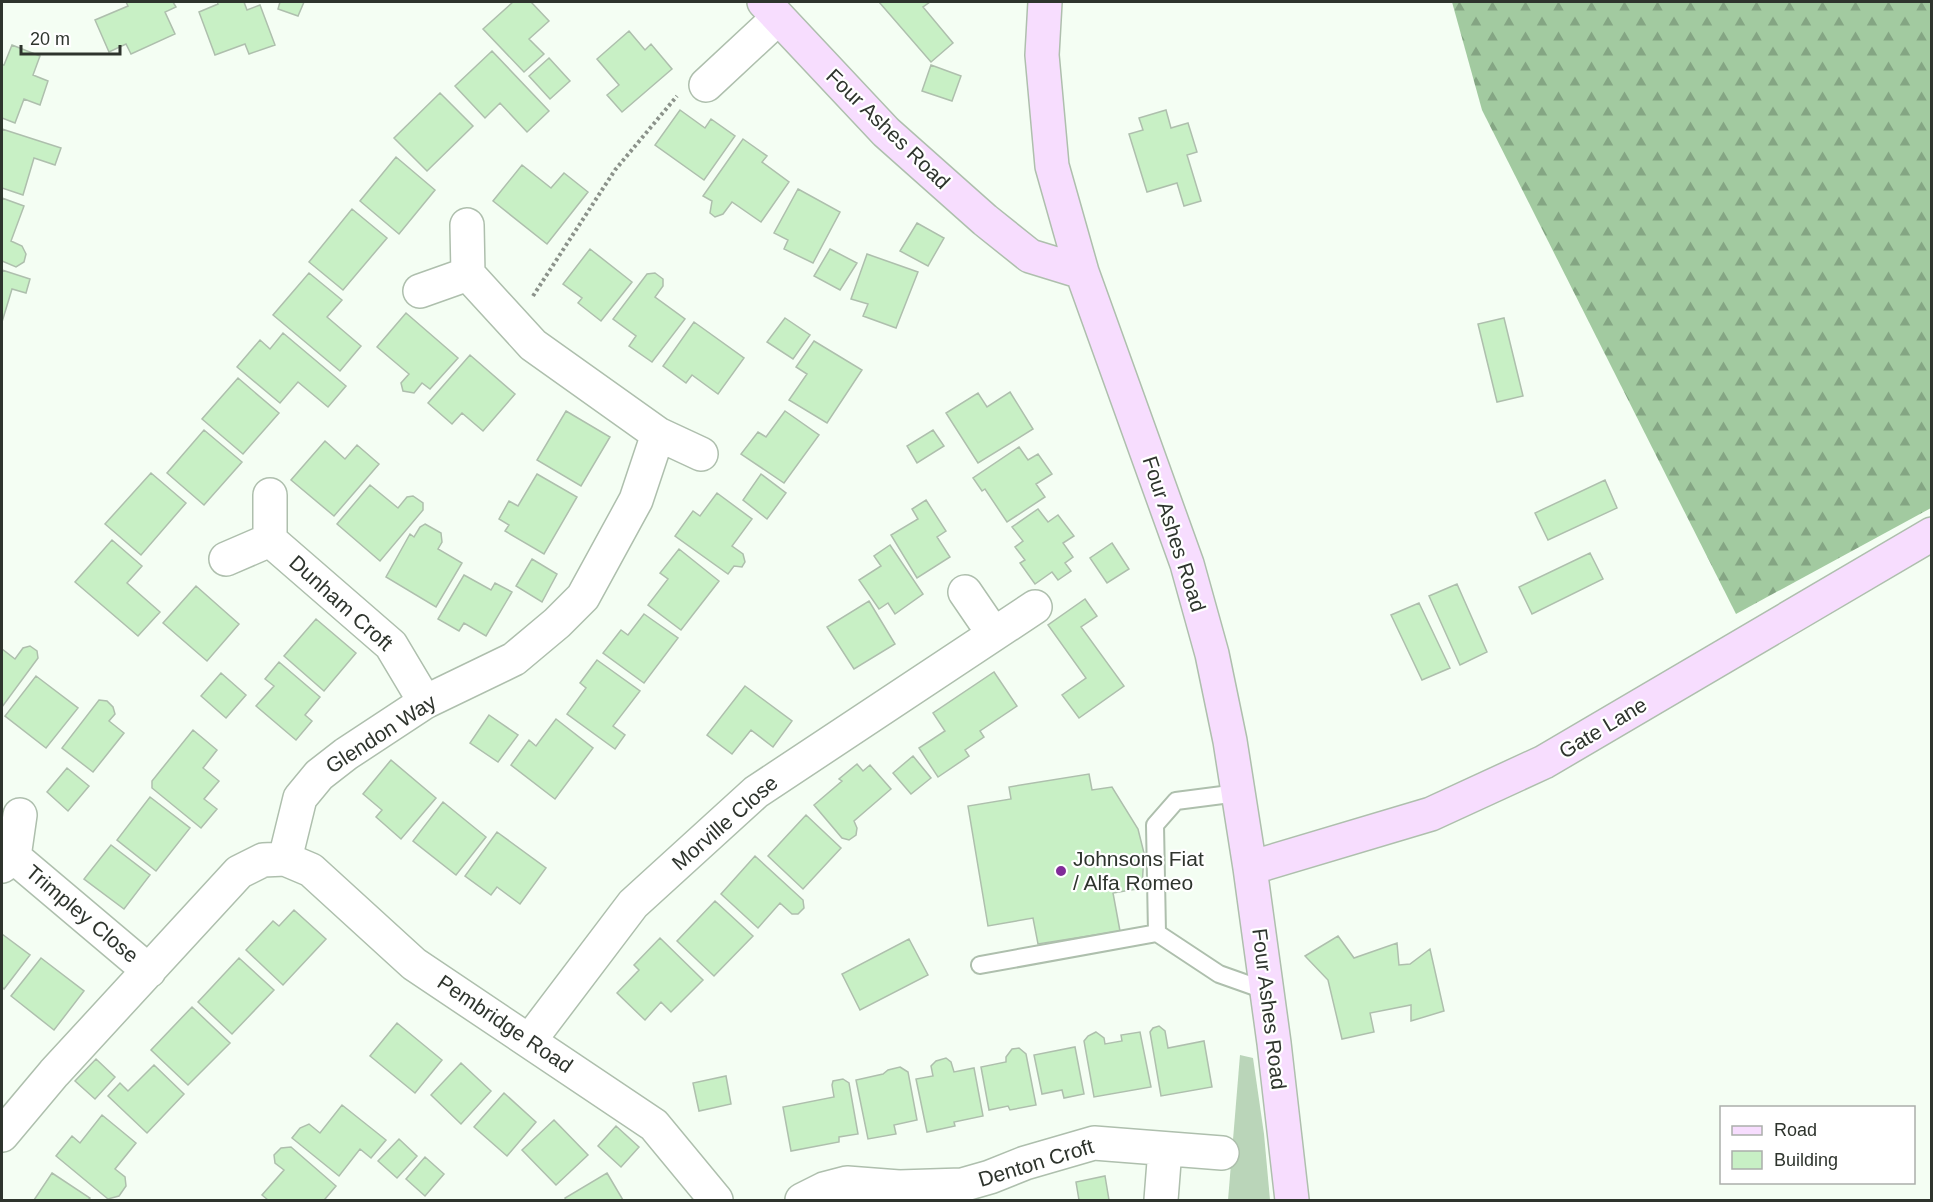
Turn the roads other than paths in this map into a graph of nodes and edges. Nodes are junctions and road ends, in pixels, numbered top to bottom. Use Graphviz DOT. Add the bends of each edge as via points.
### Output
graph roads {
  1 [pos="1045,2"];
  2 [pos="771,10"];
  3 [pos="706,85"];
  4 [pos="467,225"];
  5 [pos="1082,272"];
  6 [pos="468,274"];
  7 [pos="420,291"];
  8 [pos="658,434"];
  9 [pos="701,454"];
  10 [pos="270,495"];
  11 [pos="1932,534"];
  12 [pos="270,540"];
  13 [pos="226,559"];
  14 [pos="965,592"];
  15 [pos="1035,607"];
  16 [pos="993,633"];
  17 [pos="425,702"];
  18 [pos="1238,793"];
  19 [pos="20,815"];
  20 [pos="285,860"];
  21 [pos="8,861"];
  22 [pos="1250,868"];
  23 [pos="1157,933"];
  24 [pos="980,965"];
  25 [pos="149,971"];
  26 [pos="1267,991"];
  27 [pos="530,1040"];
  28 [pos="2,1135"];
  29 [pos="1165,1149"];
  30 [pos="1222,1153"];
  31 [pos="716,1200"];
  32 [pos="802,1200"];
  33 [pos="1161,1200"];
  34 [pos="1292,1200"];
  1 -- 5 [label="street" via="1042,55 1052,166"];
  2 -- 3 [label="street, Four Ashes Road"];
  2 -- 5 [label="street, Four Ashes Road" via="886,132 985,220 1030,256"];
  4 -- 6 [label="street"];
  5 -- 18 [label="street, Four Ashes Road" via="1187,564 1212,654"];
  6 -- 7 [label="street"];
  6 -- 8 [label="street" via="533,345"];
  8 -- 9 [label="street"];
  8 -- 17 [label="street, Glendon Way" via="636,500 583,597 514,659"];
  10 -- 12 [label="street, Dunham Croft"];
  11 -- 22 [label="street, Gate Lane" via="1544,762 1431,814"];
  12 -- 13 [label="street, Dunham Croft"];
  12 -- 17 [label="street, Dunham Croft" via="391,645"];
  14 -- 16 [label="street"];
  15 -- 16 [label="street, Morville Close"];
  16 -- 27 [label="street, Morville Close" via="756,792 633,904"];
  17 -- 20 [label="street, Glendon Way" via="319,775 300,798"];
  18 -- 22 [label="street, Four Ashes Road"];
  18 -- 23 [label="lane" via="1176,801 1155,825"];
  19 -- 21 [label="street, Trimpley Close"];
  20 -- 25 [label="street" via="262,860 239,872"];
  20 -- 27 [label="street, Pembridge Road" via="311,870 414,964"];
  21 -- 25 [label="street, Trimpley Close"];
  22 -- 26 [label="street, Four Ashes Road"];
  23 -- 24 [label="lane"];
  23 -- 26 [label="lane" via="1219,974"];
  25 -- 28 [label="street"];
  26 -- 34 [label="street, Four Ashes Road"];
  27 -- 31 [label="street, Pembridge Road" via="654,1125"];
  29 -- 30 [label="street, Denton Croft"];
  29 -- 32 [label="street, Denton Croft" via="1094,1143 962,1185 899,1187 847,1183"];
  29 -- 33 [label="street"];
}
